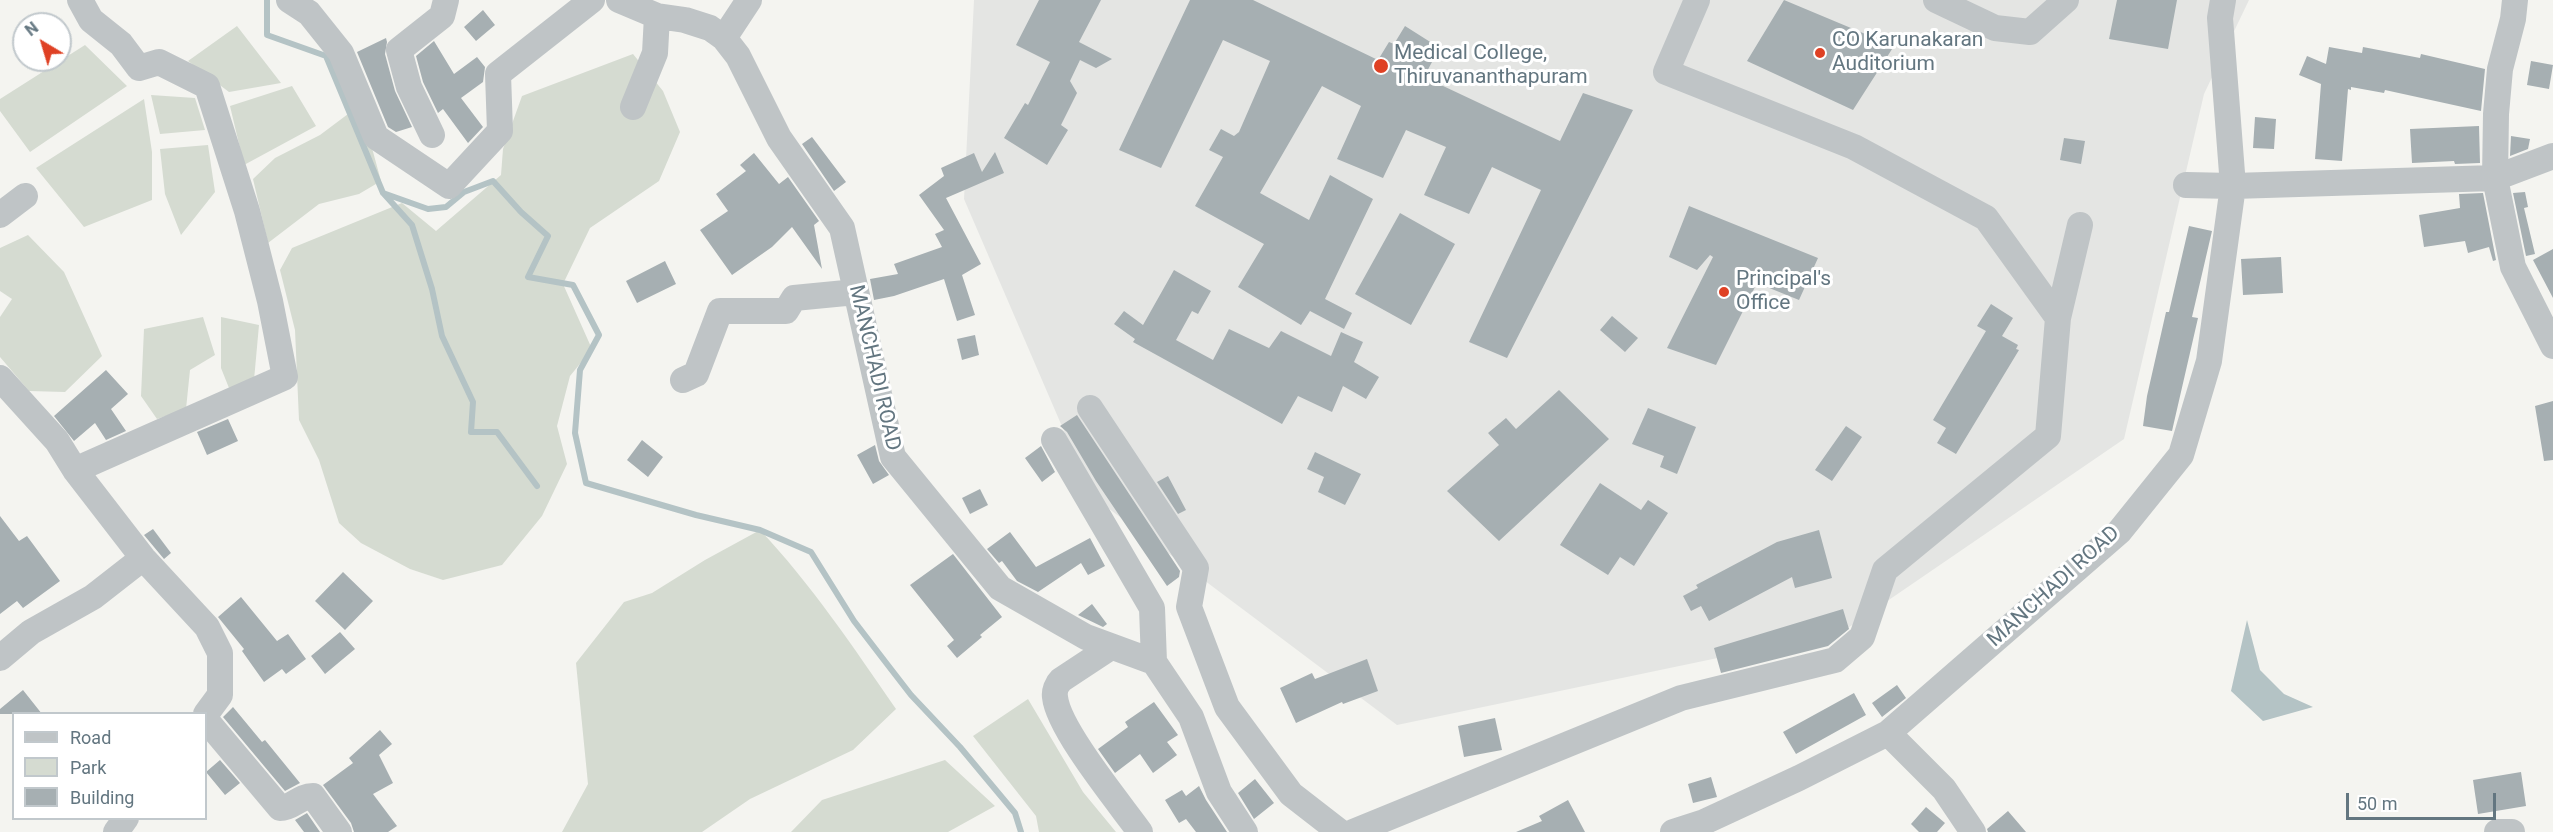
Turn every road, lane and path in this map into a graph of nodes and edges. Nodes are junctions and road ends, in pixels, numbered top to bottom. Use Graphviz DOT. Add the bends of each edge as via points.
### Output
graph roads {
  1 [pos="80,0"];
  2 [pos="289,0"];
  3 [pos="446,0"];
  4 [pos="592,0"];
  5 [pos="620,0"];
  6 [pos="749,0"];
  7 [pos="1697,0"];
  8 [pos="1936,0"];
  9 [pos="2066,0"];
  10 [pos="2223,0"];
  11 [pos="2515,0"];
  12 [pos="657,16"];
  13 [pos="724,38"];
  14 [pos="633,107"];
  15 [pos="432,135"];
  16 [pos="2553,156"];
  17 [pos="2495,178"];
  18 [pos="2186,185"];
  19 [pos="2233,186"];
  20 [pos="25,196"];
  21 [pos="0,215"];
  22 [pos="2080,225"];
  23 [pos="856,292"];
  24 [pos="2058,318"];
  25 [pos="2553,346"];
  26 [pos="0,378"];
  27 [pos="683,380"];
  28 [pos="1090,408"];
  29 [pos="1054,440"];
  30 [pos="75,470"];
  31 [pos="143,558"];
  32 [pos="1112,647"];
  33 [pos="0,658"];
  34 [pos="1154,662"];
  35 [pos="207,713"];
  36 [pos="207,721"];
  37 [pos="1888,733"];
  38 [pos="125,820"];
  39 [pos="116,832"];
  40 [pos="339,832"];
  41 [pos="1140,832"];
  42 [pos="1245,832"];
  43 [pos="1340,832"];
  44 [pos="1353,832"];
  45 [pos="1673,832"];
  46 [pos="1973,832"];
  1 -- 30 [label="street" via="91,20 121,45 139,68 159,62 207,86 247,211 285,377"];
  2 -- 4 [label="street" via="309,13 341,53 376,137 449,186 500,131 498,74"];
  3 -- 15 [label="street" via="442,16 399,50 409,87"];
  5 -- 12 [label="street, MANCHADI ROAD"];
  6 -- 13 [label="street"];
  7 -- 24 [label="street" via="1666,72 1854,147 1986,218"];
  8 -- 9 [label="street" via="1995,28 2030,32"];
  10 -- 19 [label="street, MANCHADI ROAD" via="2220,18"];
  11 -- 17 [label="street" via="2500,69"];
  12 -- 13 [label="street, MANCHADI ROAD" via="703,25"];
  12 -- 14 [label="street" via="655,53"];
  13 -- 23 [label="street, MANCHADI ROAD" via="738,56 779,138 842,228"];
  16 -- 17 [label="street"];
  17 -- 19 [label="street"];
  17 -- 25 [label="street" via="2513,267"];
  18 -- 19 [label="street"];
  19 -- 37 [label="street, MANCHADI ROAD" via="2209,361 2181,455 2119,532"];
  20 -- 21 [label="street"];
  22 -- 24 [label="street"];
  23 -- 27 [label="street" via="794,298 786,311 720,311 696,374"];
  23 -- 32 [label="street, MANCHADI ROAD" via="893,457 1000,588 1086,637"];
  24 -- 44 [label="street" via="2048,435 1885,570 1862,637 1835,660 1681,698"];
  26 -- 30 [label="street" via="57,441"];
  28 -- 43 [label="street" via="1196,568 1189,607 1227,707 1291,794"];
  29 -- 34 [label="street" via="1152,608"];
  30 -- 31 [label="street"];
  31 -- 33 [label="street" via="93,597 31,632"];
  31 -- 35 [label="street" via="207,627 220,653 220,695"];
  32 -- 34 [label="street, MANCHADI ROAD"];
  32 -- 41 [label="street" via="1061,680 1055,698 1071,737"];
  34 -- 42 [label="street" via="1191,717 1219,792"];
  36 -- 40 [label="street" via="280,808 287,808 304,796 313,796"];
  37 -- 45 [label="street, MANCHADI ROAD" via="1715,817"];
  37 -- 46 [label="street" via="1944,789"];
  38 -- 39 [label="street"];
}
